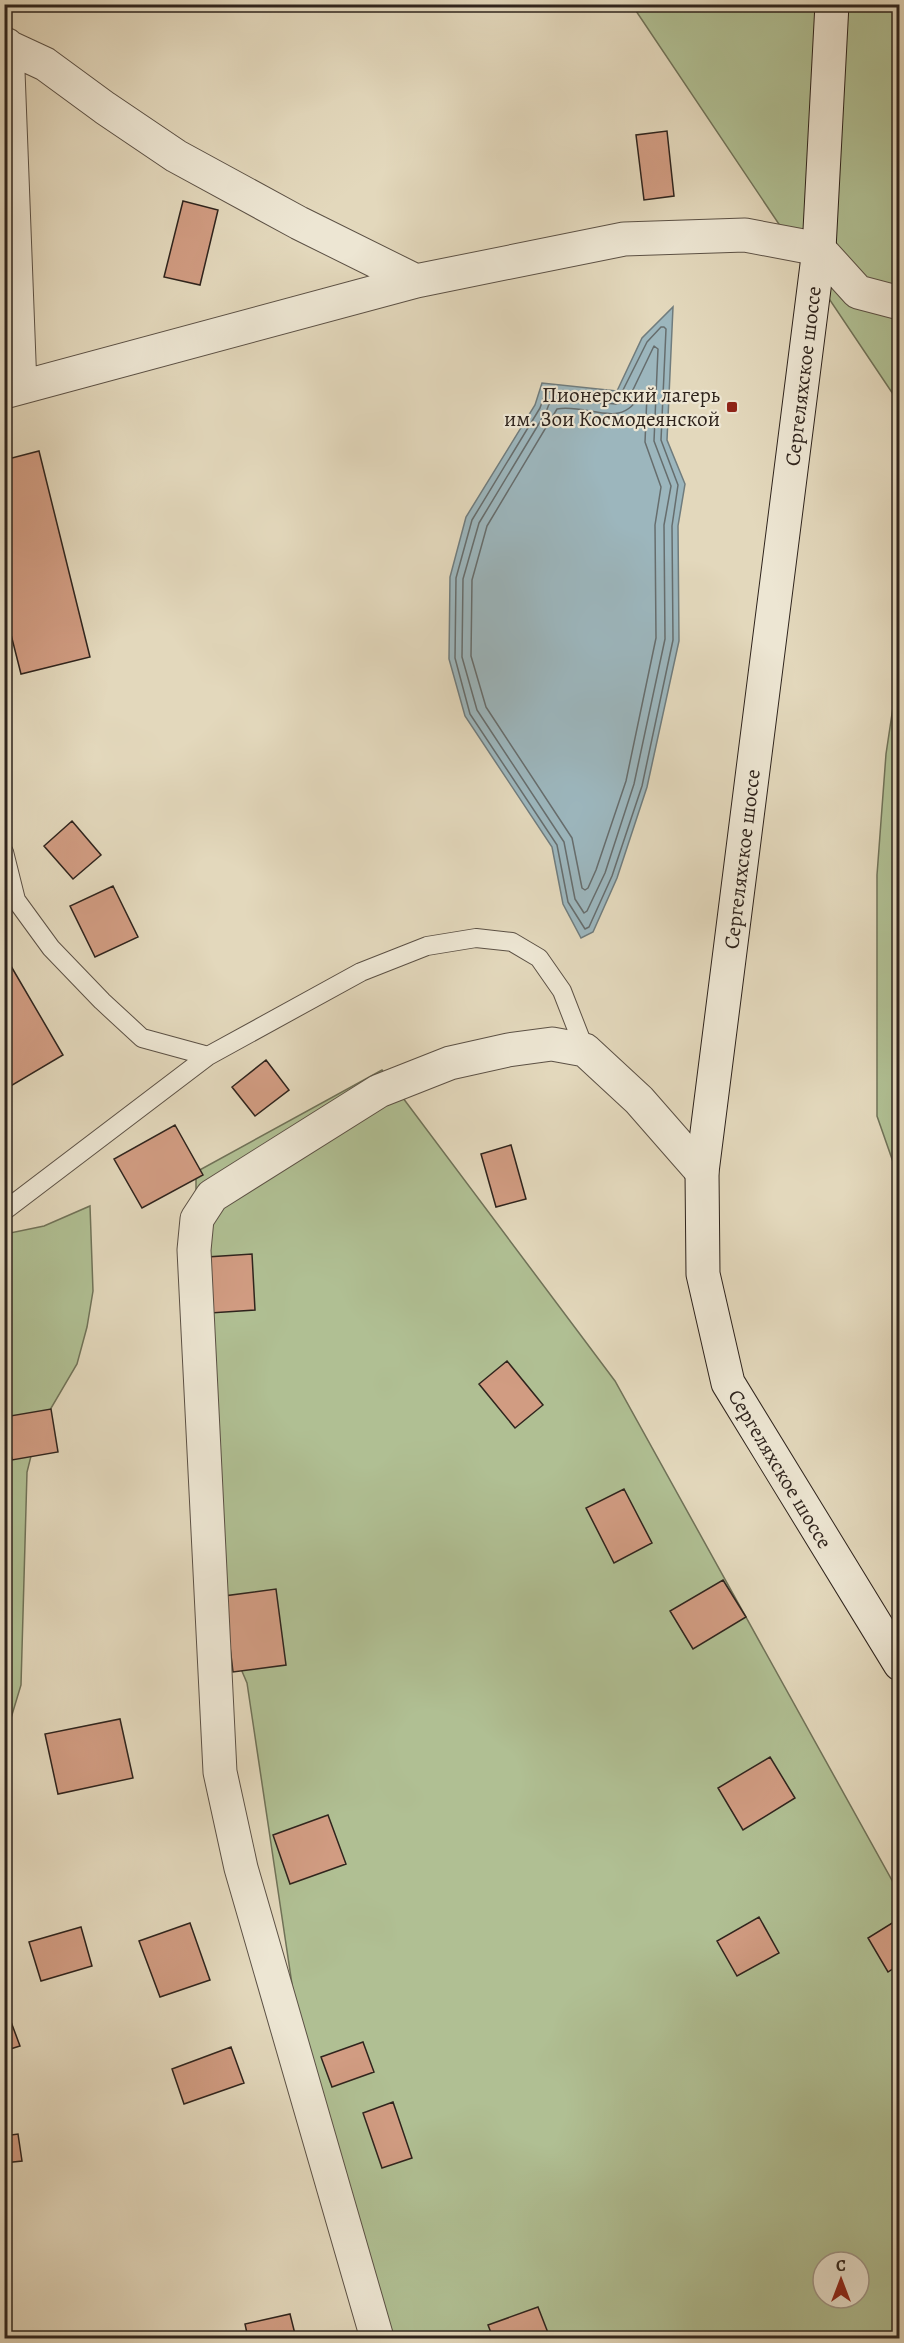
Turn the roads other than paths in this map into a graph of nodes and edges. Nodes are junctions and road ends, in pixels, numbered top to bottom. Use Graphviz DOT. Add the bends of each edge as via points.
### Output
graph roads {
  1 [pos="832,4"];
  2 [pos="6,45"];
  3 [pos="819,249"];
  4 [pos="417,281"];
  5 [pos="900,303"];
  6 [pos="12,389"];
  7 [pos="4,852"];
  8 [pos="585,1050"];
  9 [pos="208,1056"];
  10 [pos="702,1172"];
  11 [pos="4,1211"];
  12 [pos="900,1664"];
  13 [pos="376,2338"];
  1 -- 3 [label="street, Сергеляхское шоссе"];
  2 -- 4 [label="street" via="45,64 176,156"];
  2 -- 6 [label="street"];
  3 -- 4 [label="street" via="745,235 624,238"];
  3 -- 5 [label="street" via="858,292"];
  3 -- 10 [label="street, Сергеляхское шоссе"];
  4 -- 6 [label="street"];
  7 -- 9 [label="lane" via="16,900 51,948 102,1000 142,1038"];
  8 -- 9 [label="lane" via="562,991 539,958 512,942 476,938 427,946 361,972"];
  8 -- 10 [label="street" via="639,1100"];
  8 -- 13 [label="street" via="552,1044 508,1050 450,1063 379,1091 212,1196 197,1219 194,1250 220,1772 241,1868"];
  9 -- 11 [label="lane"];
  10 -- 12 [label="street, Сергеляхское шоссе" via="703,1274 728,1383"];
}
